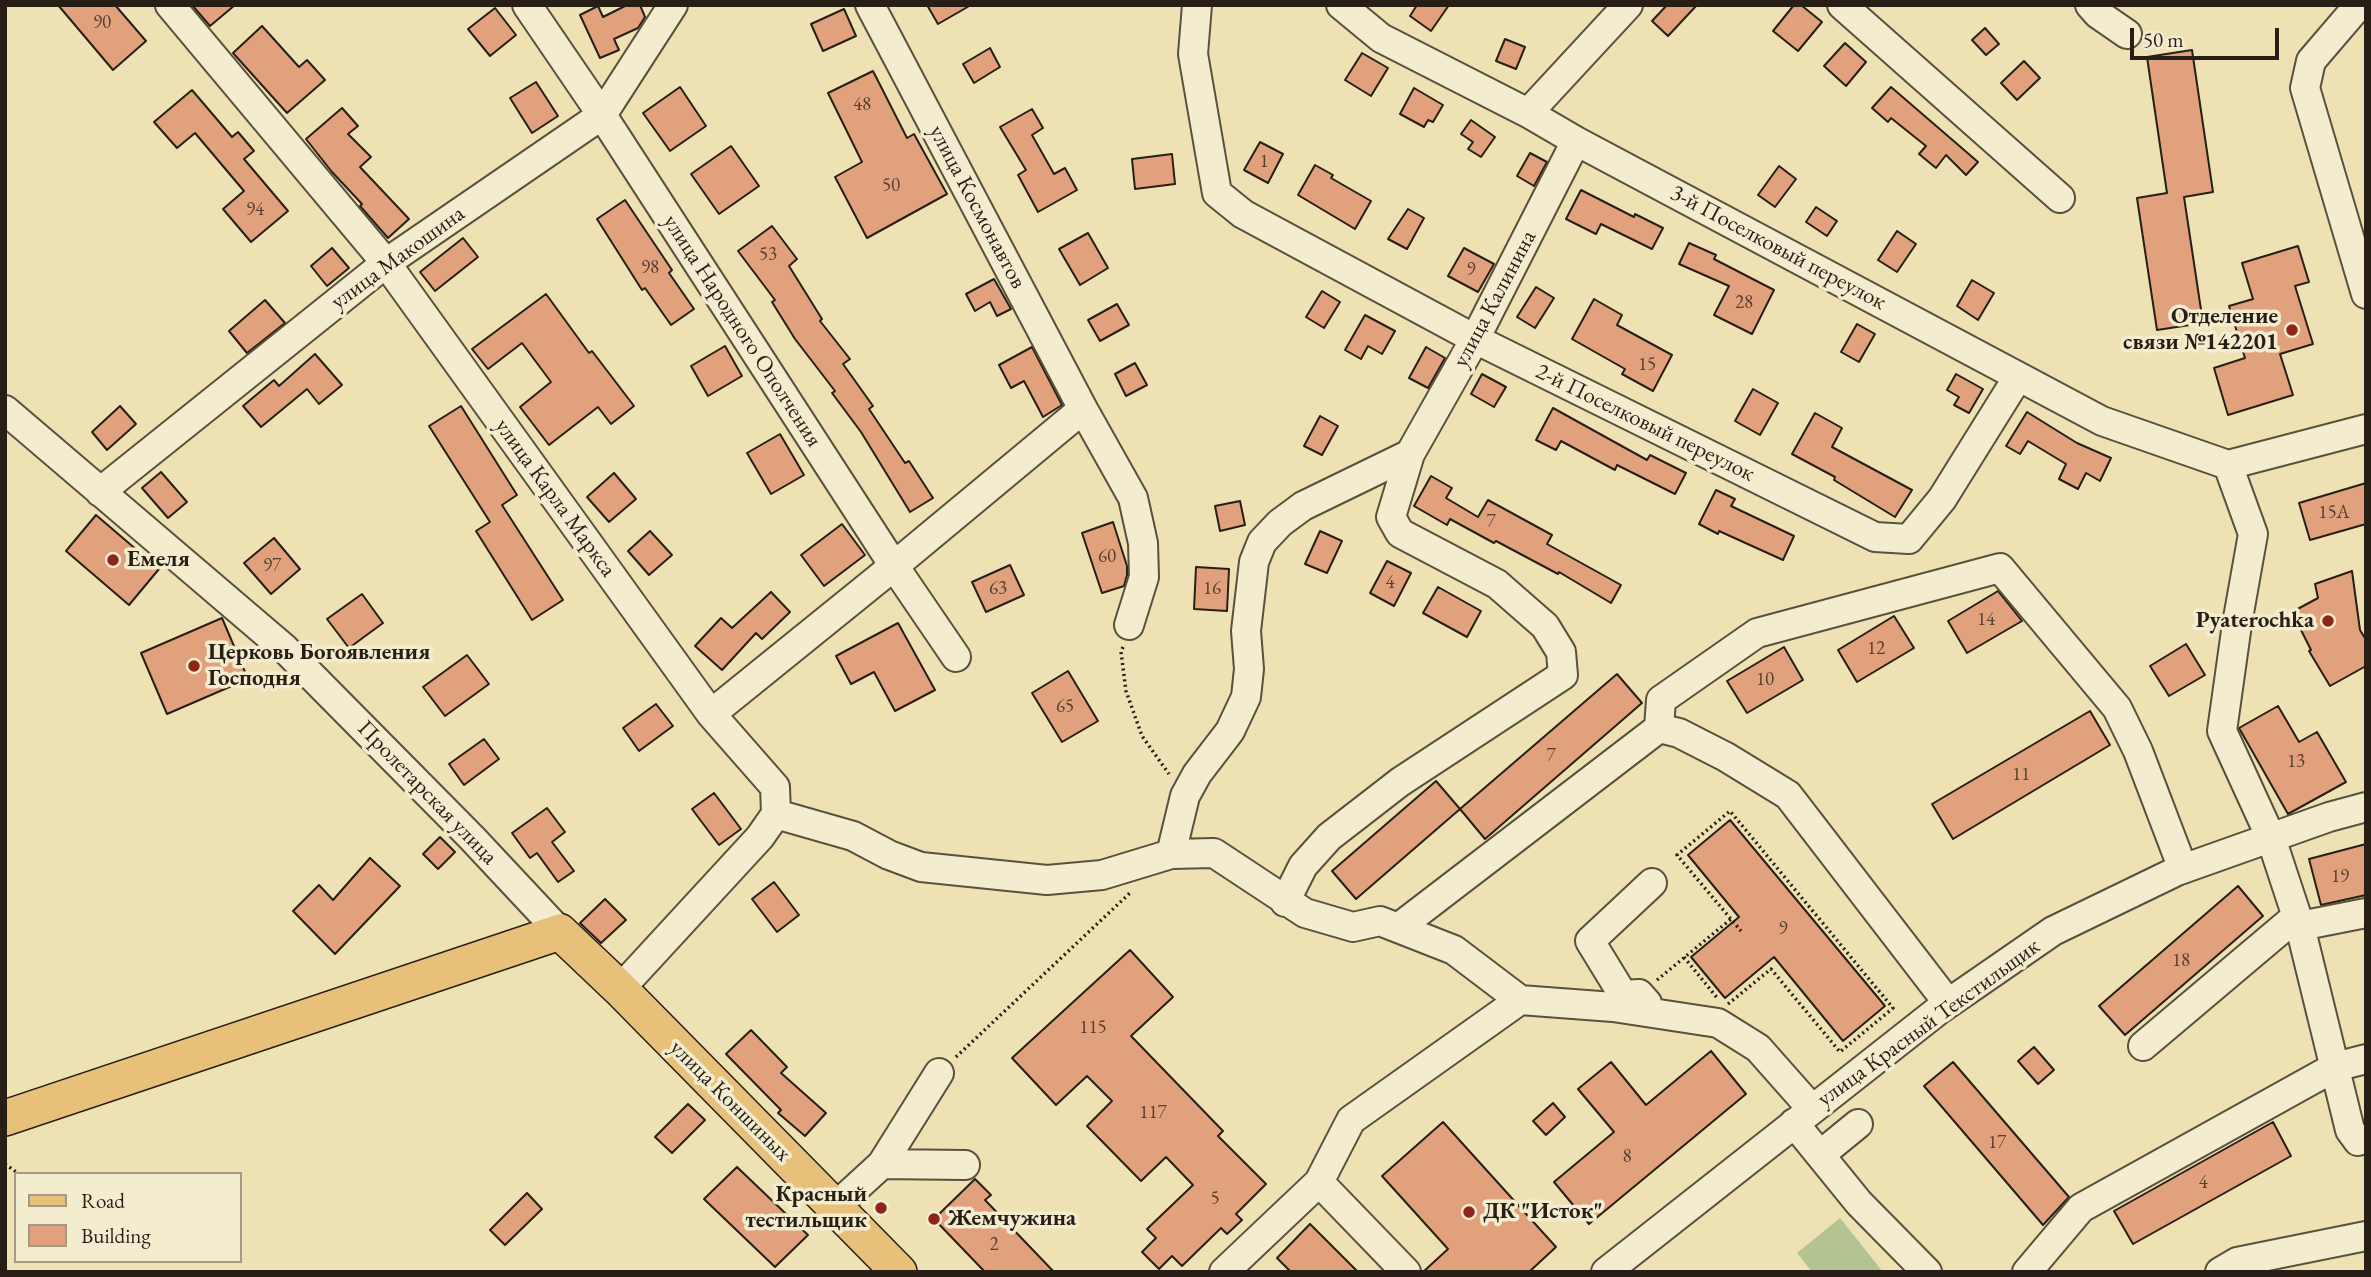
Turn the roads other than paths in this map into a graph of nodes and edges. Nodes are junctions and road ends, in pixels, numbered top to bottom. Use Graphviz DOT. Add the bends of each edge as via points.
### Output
graph roads {
  1 [pos="170,5"];
  2 [pos="527,5"];
  3 [pos="673,5"];
  4 [pos="870,5"];
  5 [pos="1197,5"];
  6 [pos="1340,5"];
  7 [pos="1628,5"];
  8 [pos="1842,5"];
  9 [pos="2090,5"];
  10 [pos="2359,5"];
  11 [pos="2127,34"];
  12 [pos="1528,113"];
  13 [pos="602,115"];
  14 [pos="1576,141"];
  15 [pos="2060,198"];
  16 [pos="386,263"];
  17 [pos="2366,294"];
  18 [pos="1475,339"];
  19 [pos="2018,377"];
  20 [pos="5,410"];
  21 [pos="1083,410"];
  22 [pos="2366,429"];
  23 [pos="1410,454"];
  24 [pos="2228,465"];
  25 [pos="100,492"];
  26 [pos="894,566"];
  27 [pos="1129,625"];
  28 [pos="956,657"];
  29 [pos="711,714"];
  30 [pos="1659,728"];
  31 [pos="2366,807"];
  32 [pos="776,814"];
  33 [pos="2271,838"];
  34 [pos="1171,855"];
  35 [pos="2183,869"];
  36 [pos="1652,883"];
  37 [pos="1285,902"];
  38 [pos="2366,913"];
  39 [pos="2299,921"];
  40 [pos="1398,928"];
  41 [pos="560,932"];
  42 [pos="620,989"];
  43 [pos="1520,1000"];
  44 [pos="1648,1003"];
  45 [pos="1948,1003"];
  46 [pos="2143,1046"];
  47 [pos="2366,1059"];
  48 [pos="2335,1067"];
  49 [pos="939,1073"];
  50 [pos="1803,1116"];
  51 [pos="5,1118"];
  52 [pos="1858,1124"];
  53 [pos="2366,1139"];
  54 [pos="1820,1155"];
  55 [pos="882,1164"];
  56 [pos="965,1165"];
  57 [pos="1319,1182"];
  58 [pos="835,1207"];
  59 [pos="2366,1236"];
  60 [pos="1611,1270"];
  61 [pos="899,1272"];
  62 [pos="1224,1272"];
  63 [pos="1406,1272"];
  64 [pos="1927,1272"];
  65 [pos="2027,1272"];
  66 [pos="2221,1272"];
  1 -- 16 [label="street, улица Карла Маркса"];
  2 -- 13 [label="street, улица Народного Ополчения"];
  3 -- 13 [label="street, улица Макошина"];
  4 -- 21 [label="street, улица Космонавтов"];
  5 -- 18 [label="street, 2-й Поселковый переулок" via="1193,54 1217,193 1243,214"];
  6 -- 12 [label="street, 3-й Поселковый переулок" via="1381,37"];
  7 -- 12 [label="street"];
  8 -- 15 [label="street"];
  9 -- 11 [label="street"];
  10 -- 17 [label="street" via="2311,61 2305,88"];
  12 -- 14 [label="street, 3-й Поселковый переулок"];
  13 -- 16 [label="street, улица Макошина"];
  13 -- 26 [label="street, улица Народного Ополчения"];
  14 -- 18 [label="street, улица Калинина"];
  14 -- 19 [label="street, 3-й Поселковый переулок"];
  16 -- 25 [label="street, улица Макошина"];
  16 -- 29 [label="street, улица Карла Маркса"];
  18 -- 19 [label="street, 2-й Поселковый переулок" via="1875,537 1909,539 1942,499"];
  18 -- 23 [label="street, улица Калинина"];
  19 -- 24 [label="street, 3-й Поселковый переулок" via="2102,421"];
  20 -- 25 [label="street, Пролетарская улица"];
  21 -- 26 [label="street"];
  21 -- 27 [label="street, улица Космонавтов" via="1133,498 1143,543 1144,577"];
  22 -- 24 [label="street"];
  23 -- 34 [label="street" via="1303,506 1262,542 1254,562 1246,631 1246,697 1230,731 1185,796"];
  23 -- 37 [label="street, улица Калинина" via="1391,517 1401,533 1497,584 1545,626 1561,652 1563,675 1410,775 1329,837 1303,866"];
  24 -- 33 [label="street" via="2253,534 2222,731"];
  25 -- 41 [label="street, Пролетарская улица" via="285,649"];
  26 -- 28 [label="street, улица Народного Ополчения"];
  26 -- 29 [label="street"];
  29 -- 32 [label="street, улица Карла Маркса" via="775,787"];
  30 -- 35 [label="street" via="1661,701 1757,633 2000,568 2117,708"];
  30 -- 40 [label="street"];
  30 -- 45 [label="street" via="1726,757 1788,795"];
  31 -- 33 [label="street, улица Красный Текстильщик"];
  32 -- 34 [label="street" via="853,836 922,867 1035,879 1102,874"];
  32 -- 42 [label="street"];
  33 -- 35 [label="street, улица Красный Текстильщик"];
  33 -- 39 [label="street"];
  34 -- 37 [label="street" via="1214,853"];
  35 -- 45 [label="street, улица Красный Текстильщик" via="2053,931"];
  36 -- 44 [label="street" via="1590,941 1623,995"];
  37 -- 40 [label="street" via="1353,928 1380,921"];
  38 -- 39 [label="street"];
  39 -- 46 [label="street"];
  39 -- 48 [label="street"];
  40 -- 43 [label="street" via="1454,950"];
  41 -- 42 [label="main road, улица Коншиных"];
  41 -- 51 [label="main road"];
  42 -- 58 [label="main road, улица Коншиных"];
  43 -- 44 [label="street" via="1613,1007"];
  43 -- 57 [label="street" via="1351,1120"];
  44 -- 50 [label="street" via="1718,1023 1758,1048"];
  45 -- 50 [label="street, улица Красный Текстильщик"];
  47 -- 48 [label="street"];
  48 -- 53 [label="street" via="2350,1130 2358,1141"];
  48 -- 65 [label="street" via="2081,1208"];
  49 -- 55 [label="street"];
  50 -- 54 [label="street"];
  50 -- 60 [label="street, улица Красный Текстильщик"];
  52 -- 54 [label="street"];
  54 -- 64 [label="street" via="1859,1203"];
  55 -- 56 [label="street"];
  55 -- 58 [label="street"];
  57 -- 62 [label="street"];
  57 -- 63 [label="street"];
  58 -- 61 [label="main road, улица Коншиных"];
  59 -- 66 [label="street" via="2237,1262"];
}
